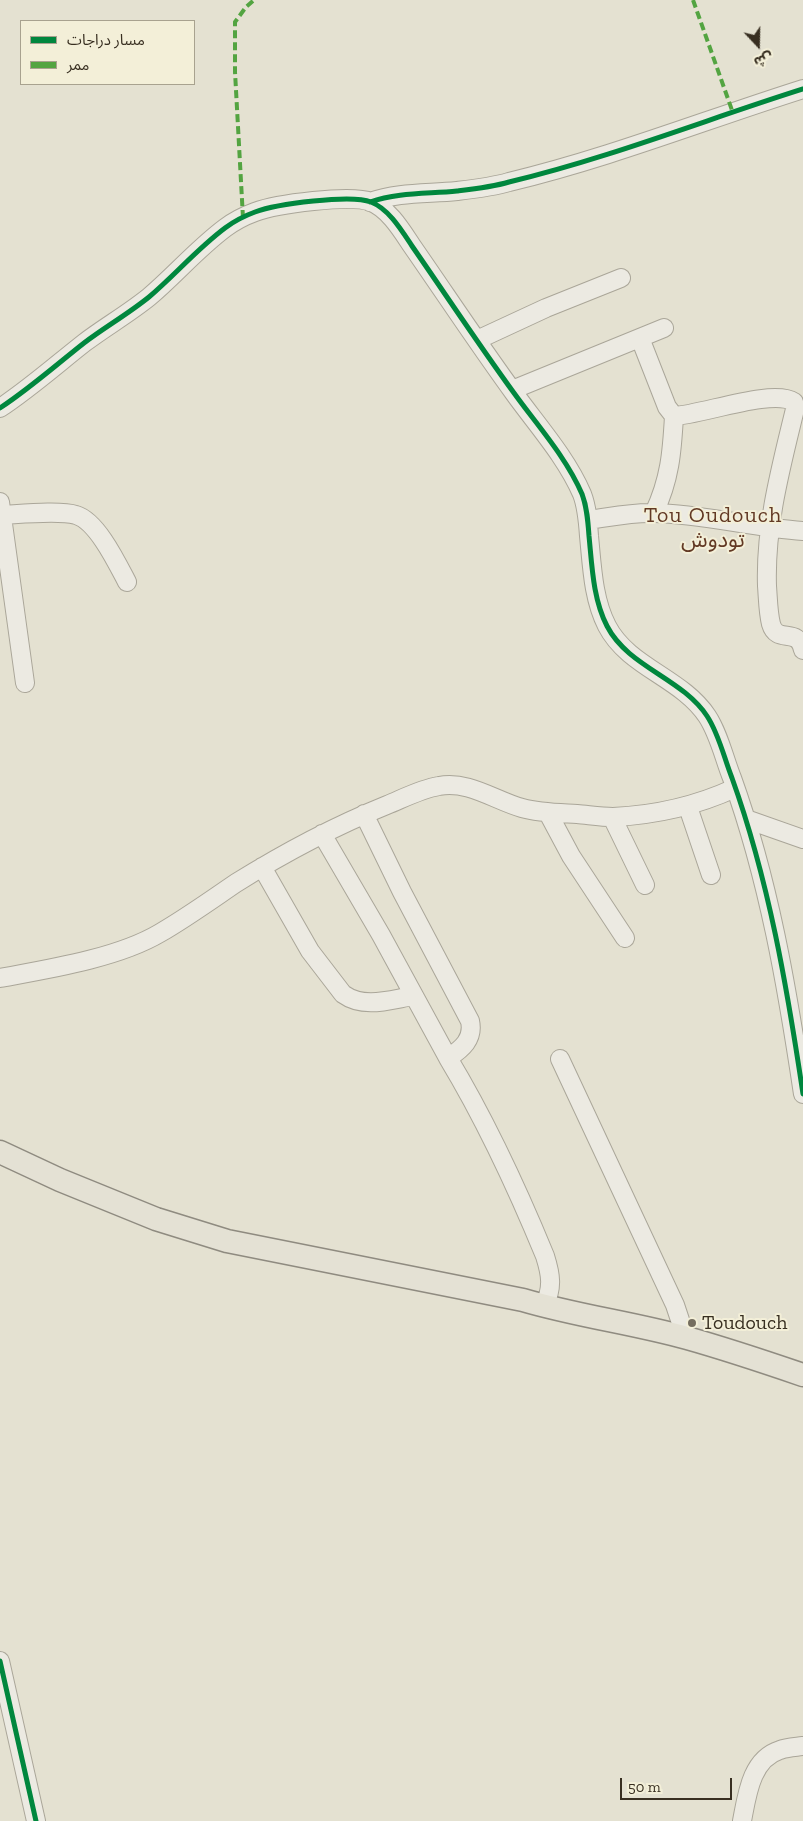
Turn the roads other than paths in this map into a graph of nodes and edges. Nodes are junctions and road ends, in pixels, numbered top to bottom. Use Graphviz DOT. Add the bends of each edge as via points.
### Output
graph roads {
  1 [pos="803,89"];
  2 [pos="370,202"];
  3 [pos="621,278"];
  4 [pos="664,328"];
  5 [pos="640,338"];
  6 [pos="477,340"];
  7 [pos="512,390"];
  8 [pos="0,408"];
  9 [pos="674,416"];
  10 [pos="1,508"];
  11 [pos="654,513"];
  12 [pos="589,520"];
  13 [pos="769,528"];
  14 [pos="803,531"];
  15 [pos="3,554"];
  16 [pos="127,582"];
  17 [pos="803,650"];
  18 [pos="25,684"];
  19 [pos="735,788"];
  20 [pos="688,807"];
  21 [pos="548,813"];
  22 [pos="364,814"];
  23 [pos="612,817"];
  24 [pos="746,819"];
  25 [pos="322,834"];
  26 [pos="803,839"];
  27 [pos="262,867"];
  28 [pos="711,875"];
  29 [pos="645,885"];
  30 [pos="625,938"];
  31 [pos="0,978"];
  32 [pos="413,996"];
  33 [pos="448,1058"];
  34 [pos="560,1059"];
  35 [pos="803,1094"];
  36 [pos="0,1152"];
  37 [pos="544,1306"];
  38 [pos="686,1338"];
  39 [pos="803,1375"];
  40 [pos="0,1661"];
  41 [pos="803,1746"];
  42 [pos="36,1821"];
  43 [pos="742,1821"];
  1 -- 2 [label="street" via="631,148 510,182 457,191 400,194"];
  2 -- 6 [label="street" via="381,208 400,229"];
  2 -- 8 [label="street" via="340,199 278,207 255,212 233,222 190,257 150,297"];
  3 -- 6 [label="street"];
  4 -- 5 [label="street"];
  5 -- 7 [label="street"];
  5 -- 9 [label="street" via="667,407"];
  6 -- 7 [label="street"];
  7 -- 12 [label="street" via="575,479"];
  9 -- 11 [label="street" via="669,472"];
  9 -- 13 [label="street" via="766,399 794,402"];
  10 -- 15 [label="street"];
  10 -- 16 [label="street" via="83,517 100,536"];
  11 -- 12 [label="street"];
  11 -- 13 [label="street"];
  12 -- 19 [label="street" via="593,575 608,627 633,655 698,702 715,730"];
  13 -- 14 [label="street"];
  13 -- 17 [label="street" via="767,566 771,622 778,635 796,637"];
  15 -- 18 [label="street"];
  19 -- 20 [label="street"];
  19 -- 24 [label="street"];
  20 -- 23 [label="street"];
  20 -- 28 [label="street"];
  21 -- 22 [label="street" via="506,804 474,789 452,784 422,791"];
  21 -- 23 [label="street"];
  21 -- 30 [label="street" via="571,856"];
  22 -- 25 [label="street"];
  22 -- 33 [label="street" via="470,1021 469,1039 461,1050"];
  23 -- 29 [label="street"];
  24 -- 26 [label="street"];
  24 -- 35 [label="street" via="772,915"];
  25 -- 27 [label="street"];
  25 -- 32 [label="street"];
  27 -- 31 [label="street" via="143,942 123,950"];
  27 -- 32 [label="street" via="310,951 343,994 368,1003"];
  32 -- 33 [label="street"];
  33 -- 37 [label="street" via="494,1141 545,1256 551,1287"];
  34 -- 38 [label="street" via="675,1305"];
  36 -- 37 [label="main road" via="156,1219 227,1241"];
  37 -- 38 [label="main road"];
  38 -- 39 [label="main road"];
  40 -- 42 [label="street"];
  41 -- 43 [label="street" via="781,1749 766,1757 751,1781"];
}
